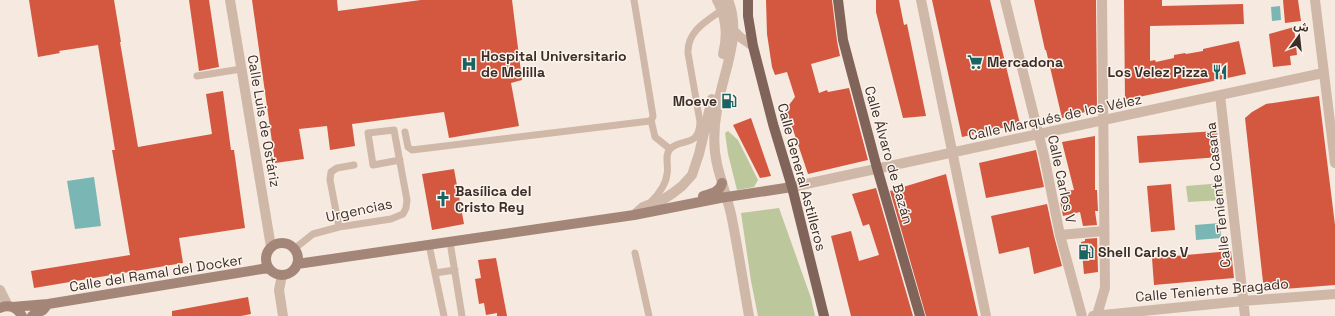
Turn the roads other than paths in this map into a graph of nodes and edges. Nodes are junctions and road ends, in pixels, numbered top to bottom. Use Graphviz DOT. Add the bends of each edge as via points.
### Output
graph roads {
  1 [pos="230,0"];
  2 [pos="634,0"];
  3 [pos="717,0"];
  4 [pos="728,0"];
  5 [pos="748,0"];
  6 [pos="838,0"];
  7 [pos="921,0"];
  8 [pos="1006,0"];
  9 [pos="1102,0"];
  10 [pos="1315,0"];
  11 [pos="723,12"];
  12 [pos="734,31"];
  13 [pos="753,46"];
  14 [pos="241,69"];
  15 [pos="1323,73"];
  16 [pos="197,76"];
  17 [pos="1220,95"];
  18 [pos="651,120"];
  19 [pos="1104,120"];
  20 [pos="405,132"];
  21 [pos="1038,134"];
  22 [pos="670,149"];
  23 [pos="952,153"];
  24 [pos="400,160"];
  25 [pos="1335,163"];
  26 [pos="354,165"];
  27 [pos="877,168"];
  28 [pos="722,183"];
  29 [pos="792,187"];
  30 [pos="726,198"];
  31 [pos="648,205"];
  32 [pos="634,215"];
  33 [pos="339,227"];
  34 [pos="1104,232"];
  35 [pos="1060,235"];
  36 [pos="450,242"];
  37 [pos="429,245"];
  38 [pos="271,247"];
  39 [pos="294,249"];
  40 [pos="635,253"];
  41 [pos="297,264"];
  42 [pos="268,268"];
  43 [pos="455,270"];
  44 [pos="435,273"];
  45 [pos="282,275"];
  46 [pos="0,290"];
  47 [pos="1335,294"];
  48 [pos="1243,301"];
  49 [pos="48,304"];
  50 [pos="7,307"];
  51 [pos="22,316"];
  52 [pos="32,316"];
  53 [pos="283,316"];
  54 [pos="444,316"];
  55 [pos="462,316"];
  56 [pos="649,316"];
  57 [pos="749,316"];
  58 [pos="824,316"];
  59 [pos="920,316"];
  60 [pos="986,316"];
  61 [pos="1082,316"];
  62 [pos="1095,316"];
  63 [pos="1245,316"];
  1 -- 14 [label="street, Calle Luis de Ostáriz"];
  2 -- 18 [label="lane" via="653,117"];
  3 -- 11 [label="street"];
  4 -- 11 [label="street"];
  4 -- 12 [label="street" via="732,8"];
  5 -- 13 [label="main road, Calle General Astilleros"];
  6 -- 27 [label="main road, Calle Álvaro de Bazán" via="843,40"];
  7 -- 23 [label="street"];
  8 -- 21 [label="street, Calle Carlos V"];
  9 -- 19 [label="street"];
  10 -- 15 [label="street"];
  11 -- 12 [label="street"];
  11 -- 22 [label="lane" via="693,33 689,43 688,53 700,122 699,133 693,140"];
  11 -- 31 [label="street" via="725,49 692,176 664,199"];
  12 -- 13 [label="street"];
  12 -- 28 [label="street" via="714,131 716,163"];
  13 -- 29 [label="main road, Calle General Astilleros"];
  14 -- 16 [label="lane"];
  14 -- 38 [label="street, Calle Luis de Ostáriz"];
  15 -- 17 [label="street, Calle Marqués de los Vélez"];
  15 -- 25 [label="street"];
  17 -- 19 [label="street, Calle Marqués de los Vélez"];
  17 -- 48 [label="street, Calle Teniente Casaña"];
  18 -- 20 [label="lane" via="412,150 408,147"];
  18 -- 22 [label="lane" via="655,138"];
  19 -- 21 [label="street, Calle Marqués de los Vélez"];
  19 -- 34 [label="street"];
  21 -- 23 [label="street, Calle Marqués de los Vélez"];
  21 -- 35 [label="street, Calle Carlos V"];
  22 -- 31 [label="lane" via="666,180"];
  23 -- 27 [label="street, Calle Marqués de los Vélez"];
  23 -- 60 [label="street"];
  24 -- 24 [label="lane, Urgencias" via="394,130 368,133 373,165"];
  24 -- 33 [label="lane, Urgencias" via="407,200 403,214 391,219"];
  26 -- 33 [label="lane" via="337,168 331,172 330,180"];
  27 -- 29 [label="street, Calle Marqués de los Vélez"];
  27 -- 59 [label="main road, Calle Álvaro de Bazán"];
  28 -- 30 [label="street"];
  28 -- 32 [label="main road" via="718,190 711,194 655,205"];
  29 -- 30 [label="main road"];
  29 -- 58 [label="main road, Calle General Astilleros"];
  30 -- 32 [label="main road"];
  30 -- 57 [label="street"];
  31 -- 32 [label="street"];
  32 -- 36 [label="main road"];
  33 -- 39 [label="lane, Urgencias" via="313,234"];
  34 -- 35 [label="street"];
  34 -- 62 [label="street" via="1105,288"];
  35 -- 61 [label="street, Calle Carlos V"];
  36 -- 37 [label="main road"];
  36 -- 43 [label="lane"];
  37 -- 41 [label="main road"];
  37 -- 44 [label="lane"];
  38 -- 39 [label="main road" via="281,243"];
  38 -- 42 [label="main road" via="266,255"];
  39 -- 41 [label="main road" via="298,258"];
  40 -- 56 [label="lane"];
  41 -- 45 [label="main road" via="290,273"];
  42 -- 45 [label="main road" via="274,274"];
  42 -- 49 [label="main road, Calle del Ramal del Docker"];
  43 -- 44 [label="lane"];
  43 -- 55 [label="lane"];
  44 -- 54 [label="lane"];
  45 -- 53 [label="street" via="279,290"];
  46 -- 50 [label="street"];
  47 -- 48 [label="street, Calle Teniente Bragado"];
  48 -- 62 [label="street, Calle Teniente Bragado"];
  48 -- 63 [label="street, Calle Teniente Casaña"];
  49 -- 50 [label="main road, Calle del Ramal del Docker"];
  49 -- 52 [label="main road, Calle del Ramal del Docker"];
  50 -- 51 [label="main road" via="17,309"];
}
